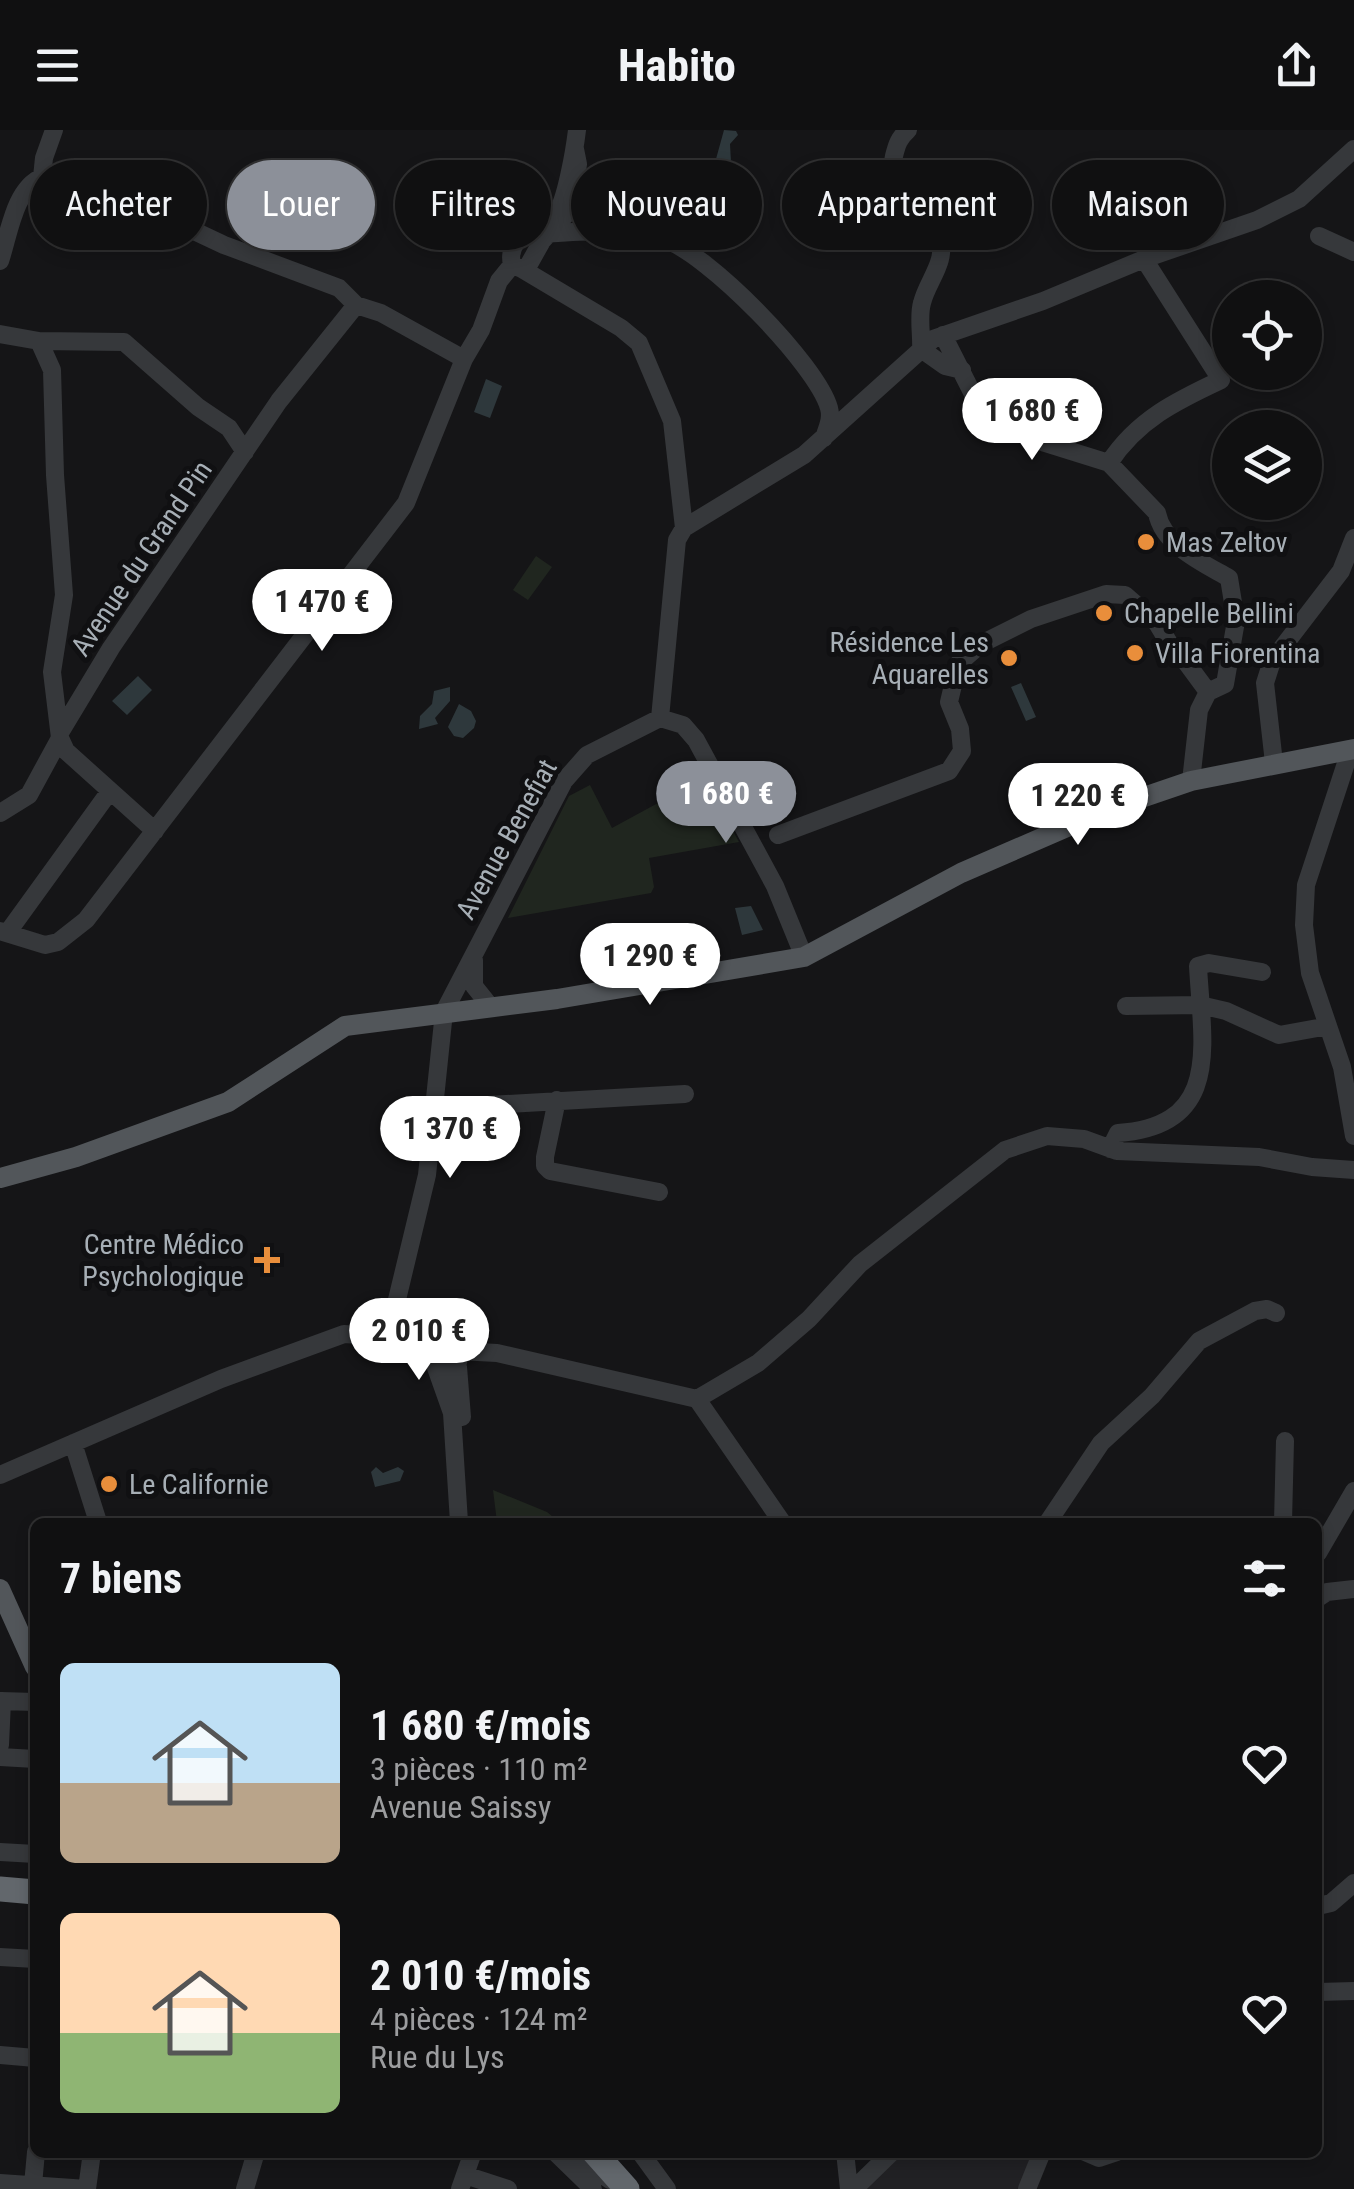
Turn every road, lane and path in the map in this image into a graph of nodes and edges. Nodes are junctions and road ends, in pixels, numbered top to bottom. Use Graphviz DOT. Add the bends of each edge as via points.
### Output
graph roads {
  1 [pos="54,130"];
  2 [pos="577,130"];
  3 [pos="908,130"];
  4 [pos="1354,149"];
  5 [pos="574,150"];
  6 [pos="44,160"];
  7 [pos="30,184"];
  8 [pos="568,214"];
  9 [pos="551,219"];
  10 [pos="571,219"];
  11 [pos="551,231"];
  12 [pos="207,236"];
  13 [pos="1319,236"];
  14 [pos="512,250"];
  15 [pos="539,250"];
  16 [pos="686,250"];
  17 [pos="1354,252"];
  18 [pos="1144,259"];
  19 [pos="0,261"];
  20 [pos="517,267"];
  21 [pos="356,305"];
  22 [pos="0,334"];
  23 [pos="39,341"];
  24 [pos="932,341"];
  25 [pos="464,360"];
  26 [pos="962,370"];
  27 [pos="824,397"];
  28 [pos="859,406"];
  29 [pos="824,439"];
  30 [pos="245,452"];
  31 [pos="1109,462"];
  32 [pos="684,528"];
  33 [pos="1354,538"];
  34 [pos="1208,692"];
  35 [pos="660,718"];
  36 [pos="60,734"];
  37 [pos="1352,750"];
  38 [pos="1274,763"];
  39 [pos="1191,781"];
  40 [pos="110,791"];
  41 [pos="0,813"];
  42 [pos="155,831"];
  43 [pos="766,840"];
  44 [pos="4,932"];
  45 [pos="474,955"];
  46 [pos="804,957"];
  47 [pos="1262,972"];
  48 [pos="1200,1005"];
  49 [pos="490,1006"];
  50 [pos="1126,1006"];
  51 [pos="444,1012"];
  52 [pos="1323,1027"];
  53 [pos="686,1094"];
  54 [pos="557,1100"];
  55 [pos="436,1108"];
  56 [pos="1354,1136"];
  57 [pos="1110,1149"];
  58 [pos="1354,1170"];
  59 [pos="0,1178"];
  60 [pos="659,1192"];
  61 [pos="1276,1313"];
  62 [pos="388,1337"];
  63 [pos="437,1357"];
  64 [pos="458,1361"];
  65 [pos="697,1399"];
  66 [pos="1285,1440"];
  67 [pos="73,1444"];
  68 [pos="0,1476"];
  69 [pos="1354,1491"];
  70 [pos="97,1518"];
  71 [pos="459,1518"];
  72 [pos="470,1518"];
  73 [pos="779,1518"];
  74 [pos="1050,1518"];
  75 [pos="1283,1518"];
  76 [pos="1322,1547"];
  77 [pos="0,1589"];
  78 [pos="1354,1589"];
  79 [pos="1322,1595"];
  80 [pos="30,1656"];
  81 [pos="1,1701"];
  82 [pos="30,1702"];
  83 [pos="0,1745"];
  84 [pos="0,1757"];
  85 [pos="30,1759"];
  86 [pos="0,1852"];
  87 [pos="30,1854"];
  88 [pos="0,1872"];
  89 [pos="30,1875"];
  90 [pos="1354,1883"];
  91 [pos="0,1888"];
  92 [pos="30,1891"];
  93 [pos="1322,1905"];
  94 [pos="0,1958"];
  95 [pos="30,1959"];
  96 [pos="1354,1991"];
  97 [pos="1322,1992"];
  98 [pos="0,2055"];
  99 [pos="30,2058"];
  100 [pos="37,2158"];
  101 [pos="91,2158"];
  102 [pos="254,2158"];
  103 [pos="470,2158"];
  104 [pos="570,2158"];
  105 [pos="644,2158"];
  106 [pos="846,2158"];
  107 [pos="885,2158"];
  108 [pos="1040,2158"];
  109 [pos="595,2168"];
  110 [pos="462,2182"];
  111 [pos="4,2185"];
  112 [pos="40,2186"];
  113 [pos="87,2189"];
  114 [pos="245,2189"];
  115 [pos="508,2189"];
  116 [pos="624,2189"];
  117 [pos="641,2189"];
  118 [pos="667,2189"];
  119 [pos="851,2189"];
  120 [pos="1027,2189"];
  1 -- 6 [label="street"];
  2 -- 5 [label="street"];
  3 -- 24 [label="street" via="898,139 890,176 940,238 942,254 920,306"];
  4 -- 18 [label="street" via="1299,199"];
  5 -- 8 [label="street" via="577,175"];
  5 -- 9 [label="street"];
  7 -- 19 [label="street"];
  8 -- 10 [label="street"];
  8 -- 11 [label="street"];
  12 -- 21 [label="street" via="339,288"];
  13 -- 17 [label="street"];
  14 -- 20 [label="street"];
  15 -- 20 [label="street" via="532,262"];
  16 -- 27 [label="street" via="761,314"];
  18 -- 24 [label="street"];
  18 -- 31 [label="street" via="1221,380 1168,405"];
  20 -- 25 [label="street" via="500,281"];
  20 -- 32 [label="street" via="639,343 672,421"];
  21 -- 25 [label="street"];
  21 -- 30 [label="street, Avenue du Grand Pin"];
  22 -- 23 [label="street"];
  23 -- 30 [label="street" via="124,342 229,428"];
  23 -- 36 [label="street" via="52,370 64,570 64,610 52,659"];
  24 -- 26 [label="street"];
  24 -- 26 [label="street" via="946,366"];
  24 -- 28 [label="street"];
  25 -- 42 [label="street" via="406,504"];
  26 -- 31 [label="street" via="984,416"];
  27 -- 28 [label="street" via="845,408"];
  27 -- 29 [label="street" via="830,418"];
  28 -- 29 [label="street"];
  29 -- 32 [label="street"];
  30 -- 36 [label="street, Avenue du Grand Pin"];
  31 -- 34 [label="street" via="1182,550 1229,578 1236,622 1226,684"];
  32 -- 35 [label="street" via="677,540"];
  33 -- 38 [label="street" via="1341,571 1272,661 1264,683"];
  34 -- 39 [label="street" via="1199,710"];
  34 -- 43 [label="street" via="1157,624 1125,595 1106,594 980,644 958,664 949,702 962,751 950,771"];
  35 -- 43 [label="street" via="691,732"];
  35 -- 45 [label="street, Avenue Benefiat" via="576,765"];
  36 -- 40 [label="street" via="66,751"];
  36 -- 41 [label="street, Avenue du Grand Pin" via="29,795"];
  37 -- 38 [label="main road"];
  37 -- 56 [label="street" via="1306,885 1304,926"];
  38 -- 39 [label="main road"];
  39 -- 46 [label="main road" via="990,859"];
  40 -- 42 [label="street"];
  40 -- 44 [label="street"];
  42 -- 44 [label="street" via="70,934 46,945"];
  43 -- 46 [label="street"];
  45 -- 49 [label="street" via="474,986"];
  45 -- 51 [label="street, Avenue Benefiat"];
  46 -- 49 [label="main road"];
  47 -- 48 [label="street" via="1198,966"];
  48 -- 50 [label="street"];
  48 -- 52 [label="street" via="1279,1035"];
  48 -- 57 [label="street" via="1202,1060 1192,1100 1180,1115 1118,1133"];
  49 -- 51 [label="main road"];
  51 -- 55 [label="street"];
  51 -- 59 [label="main road" via="345,1026 228,1102"];
  53 -- 54 [label="street"];
  54 -- 55 [label="street"];
  54 -- 60 [label="street" via="545,1158 550,1171"];
  55 -- 62 [label="street"];
  57 -- 58 [label="street"];
  57 -- 65 [label="street" via="1047,1136 1005,1150 860,1264 758,1363"];
  61 -- 74 [label="street" via="1255,1311 1199,1341 1100,1443"];
  62 -- 63 [label="street"];
  62 -- 67 [label="street" via="344,1334"];
  63 -- 64 [label="street" via="448,1372"];
  63 -- 71 [label="street" via="452,1413"];
  64 -- 65 [label="street" via="486,1351"];
  64 -- 72 [label="street"];
  65 -- 73 [label="street"];
  66 -- 75 [label="street"];
  67 -- 68 [label="street"];
  67 -- 70 [label="street"];
  69 -- 76 [label="street"];
  77 -- 80 [label="main road"];
  78 -- 79 [label="street"];
  81 -- 82 [label="street"];
  81 -- 83 [label="street"];
  84 -- 85 [label="street"];
  86 -- 87 [label="street"];
  88 -- 89 [label="highway"];
  90 -- 93 [label="street"];
  91 -- 92 [label="highway"];
  94 -- 95 [label="street"];
  96 -- 97 [label="street"];
  98 -- 99 [label="street"];
  100 -- 112 [label="street"];
  101 -- 113 [label="street"];
  102 -- 114 [label="street"];
  103 -- 110 [label="street"];
  104 -- 109 [label="street"];
  105 -- 118 [label="street"];
  106 -- 119 [label="street"];
  107 -- 119 [label="street"];
  108 -- 120 [label="street"];
  109 -- 116 [label="highway"];
  109 -- 117 [label="highway"];
  110 -- 115 [label="street"];
  111 -- 112 [label="street"];
  112 -- 113 [label="street"];
}
